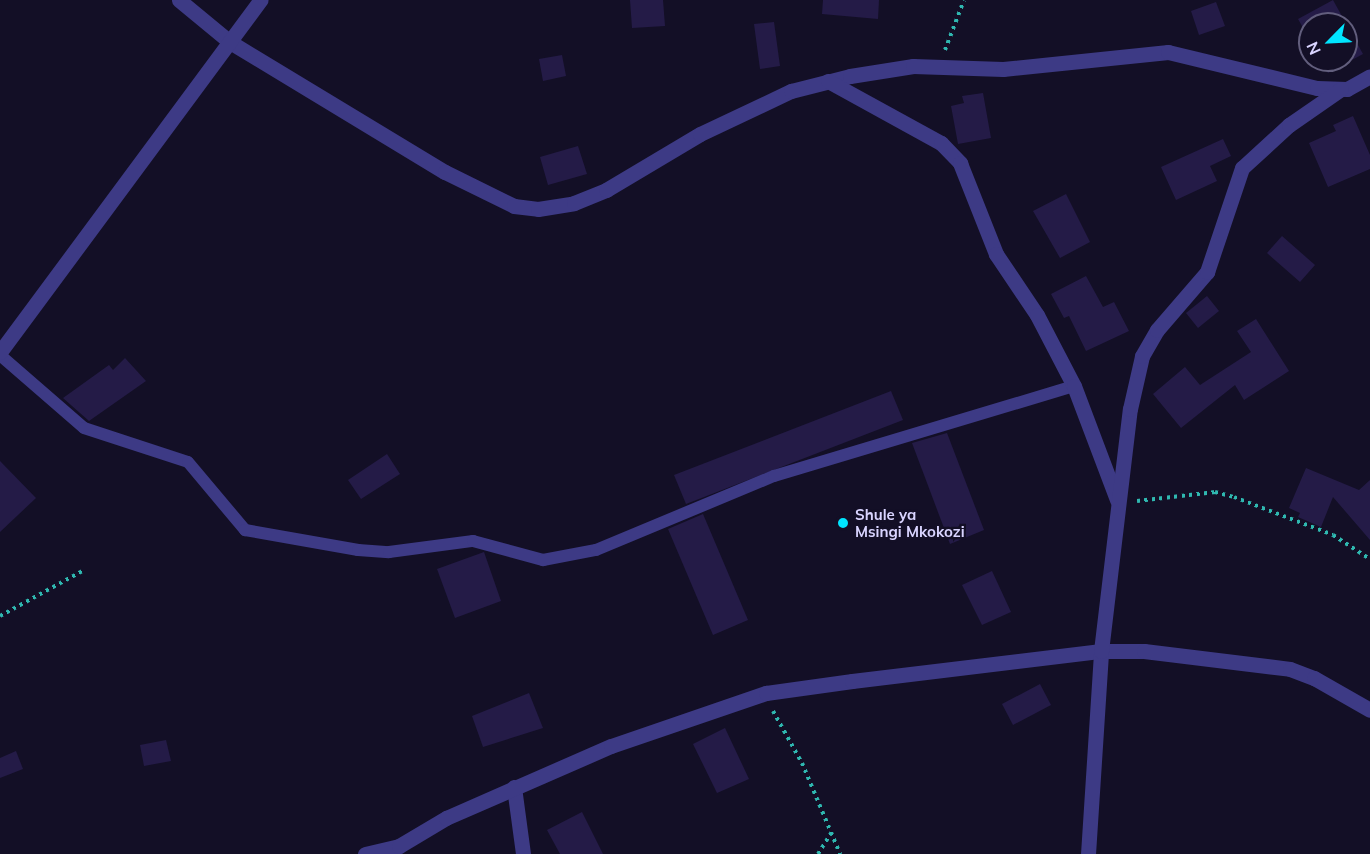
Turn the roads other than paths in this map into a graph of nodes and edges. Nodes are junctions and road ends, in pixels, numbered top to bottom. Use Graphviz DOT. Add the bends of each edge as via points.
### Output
graph roads {
  1 [pos="178,0"];
  2 [pos="260,0"];
  3 [pos="230,42"];
  4 [pos="1370,76"];
  5 [pos="828,81"];
  6 [pos="1341,89"];
  7 [pos="0,353"];
  8 [pos="1074,386"];
  9 [pos="1118,503"];
  10 [pos="1101,651"];
  11 [pos="1370,710"];
  12 [pos="514,787"];
  13 [pos="400,850"];
  14 [pos="365,854"];
  15 [pos="523,854"];
  16 [pos="1088,854"];
  1 -- 3 [label="street"];
  2 -- 3 [label="street"];
  3 -- 5 [label="street" via="489,196 514,206 538,208 574,203 606,190 700,134 791,91"];
  3 -- 7 [label="street"];
  4 -- 6 [label="street"];
  5 -- 6 [label="street" via="913,66 1003,69 1168,52 1317,88"];
  5 -- 8 [label="street" via="952,151 969,179 996,254 1036,315"];
  6 -- 9 [label="street" via="1289,124 1242,168 1207,272 1150,340 1130,409"];
  7 -- 8 [label="lane" via="84,428 188,462 245,531 389,552 473,541 543,560 596,550 785,473"];
  8 -- 9 [label="street"];
  9 -- 10 [label="street"];
  10 -- 11 [label="street" via="1144,651 1290,669"];
  10 -- 12 [label="street" via="766,693 611,746"];
  10 -- 16 [label="street"];
  12 -- 13 [label="street" via="446,818"];
  12 -- 15 [label="street"];
  13 -- 14 [label="street"];
}
